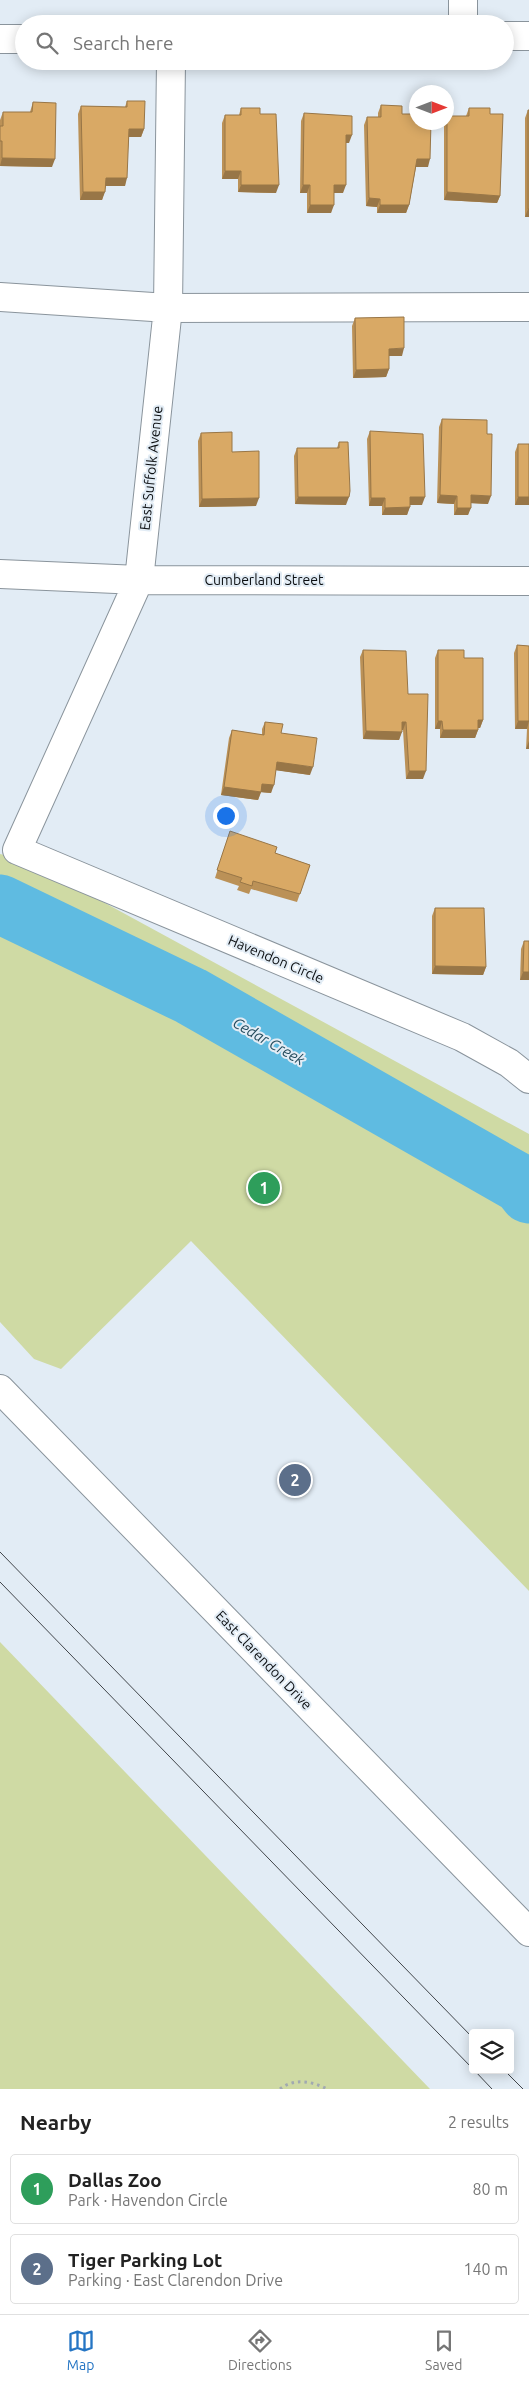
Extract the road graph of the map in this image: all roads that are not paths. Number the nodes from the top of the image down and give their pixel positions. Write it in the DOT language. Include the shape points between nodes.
graph roads {
  1 [pos="462,0"];
  2 [pos="463,15"];
  3 [pos="514,36"];
  4 [pos="529,36"];
  5 [pos="15,39"];
  6 [pos="0,40"];
  7 [pos="171,70"];
  8 [pos="0,296"];
  9 [pos="168,308"];
  10 [pos="529,308"];
  11 [pos="0,574"];
  12 [pos="139,580"];
  13 [pos="529,580"];
  14 [pos="17,850"];
  15 [pos="529,1078"];
  16 [pos="0,1389"];
  17 [pos="529,1932"];
  1 -- 2 [label="street"];
  3 -- 4 [label="street"];
  5 -- 6 [label="street"];
  7 -- 9 [label="street, East Suffolk Avenue"];
  8 -- 9 [label="street"];
  9 -- 10 [label="street"];
  9 -- 12 [label="street, East Suffolk Avenue"];
  11 -- 12 [label="street, Cumberland Street"];
  12 -- 13 [label="street, Cumberland Street"];
  12 -- 14 [label="street, East Suffolk Avenue"];
  14 -- 15 [label="street, Havendon Circle" via="462,1037 509,1062"];
  16 -- 17 [label="street, East Clarendon Drive"];
}
